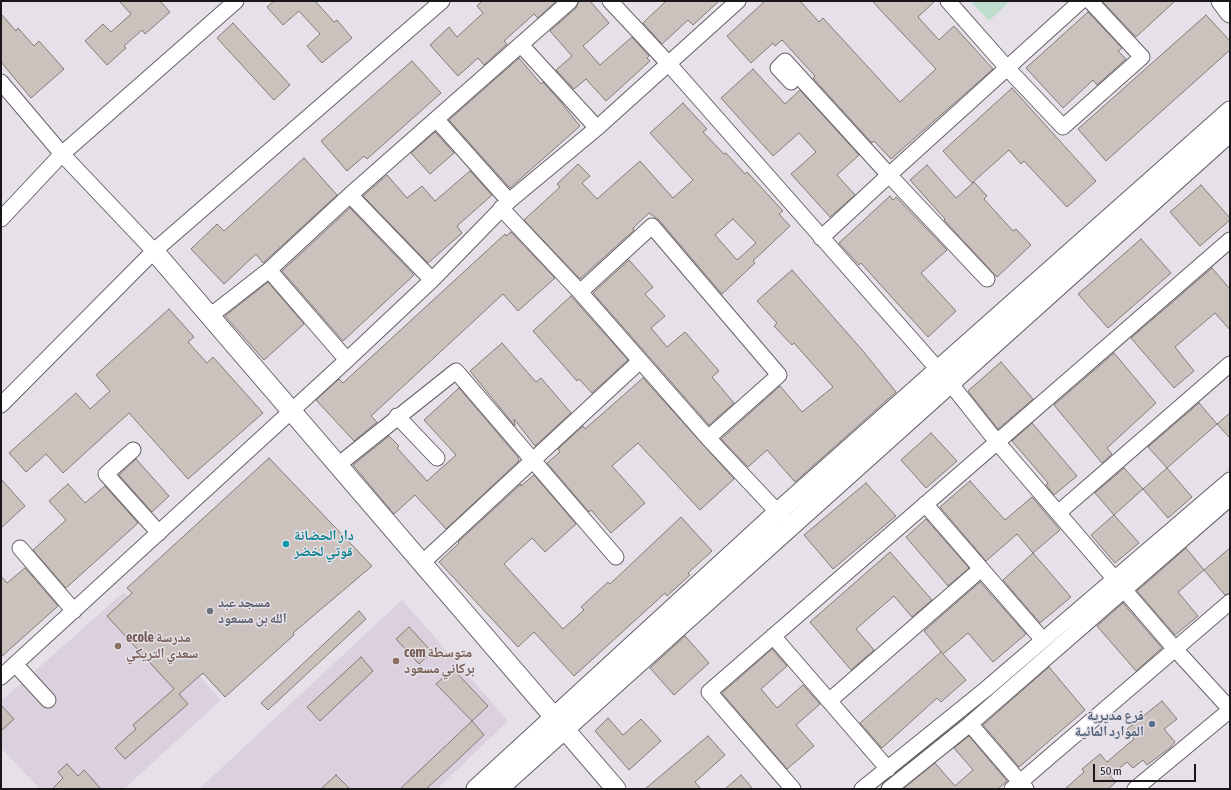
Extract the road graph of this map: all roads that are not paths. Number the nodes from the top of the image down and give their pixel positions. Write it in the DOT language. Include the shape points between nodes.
graph roads {
  1 [pos="236,1"];
  2 [pos="442,1"];
  3 [pos="570,1"];
  4 [pos="610,1"];
  5 [pos="738,1"];
  6 [pos="948,1"];
  7 [pos="1081,1"];
  8 [pos="1090,1"];
  9 [pos="1221,1"];
  10 [pos="1230,13"];
  11 [pos="521,45"];
  12 [pos="668,63"];
  13 [pos="1008,69"];
  14 [pos="1,82"];
  15 [pos="792,82"];
  16 [pos="1230,111"];
  17 [pos="436,119"];
  18 [pos="597,128"];
  19 [pos="1230,132"];
  20 [pos="62,154"];
  21 [pos="889,175"];
  22 [pos="350,195"];
  23 [pos="505,205"];
  24 [pos="1,219"];
  25 [pos="821,238"];
  26 [pos="1230,240"];
  27 [pos="154,251"];
  28 [pos="269,270"];
  29 [pos="987,279"];
  30 [pos="432,280"];
  31 [pos="580,292"];
  32 [pos="210,316"];
  33 [pos="347,360"];
  34 [pos="640,361"];
  35 [pos="1230,364"];
  36 [pos="944,376"];
  37 [pos="1,405"];
  38 [pos="292,410"];
  39 [pos="397,416"];
  40 [pos="708,438"];
  41 [pos="997,442"];
  42 [pos="133,450"];
  43 [pos="437,458"];
  44 [pos="533,459"];
  45 [pos="338,465"];
  46 [pos="1230,480"];
  47 [pos="1230,498"];
  48 [pos="925,504"];
  49 [pos="778,512"];
  50 [pos="1058,513"];
  51 [pos="790,526"];
  52 [pos="159,533"];
  53 [pos="20,548"];
  54 [pos="616,557"];
  55 [pos="422,563"];
  56 [pos="981,569"];
  57 [pos="1114,578"];
  58 [pos="1124,589"];
  59 [pos="1230,602"];
  60 [pos="74,611"];
  61 [pos="773,636"];
  62 [pos="1042,640"];
  63 [pos="1175,649"];
  64 [pos="15,664"];
  65 [pos="1,677"];
  66 [pos="48,700"];
  67 [pos="829,701"];
  68 [pos="1230,710"];
  69 [pos="560,722"];
  70 [pos="970,724"];
  71 [pos="888,769"];
  72 [pos="1019,787"];
  73 [pos="476,789"];
  74 [pos="498,789"];
  75 [pos="616,789"];
  76 [pos="793,789"];
  77 [pos="862,789"];
  78 [pos="889,789"];
  79 [pos="1135,789"];
  1 -- 20 [label="street"];
  2 -- 27 [label="street"];
  3 -- 11 [label="street"];
  4 -- 12 [label="street"];
  5 -- 12 [label="street"];
  6 -- 13 [label="street"];
  7 -- 13 [label="street"];
  8 -- 13 [label="street" via="1142,57 1063,127"];
  9 -- 10 [label="main road"];
  11 -- 17 [label="street"];
  11 -- 18 [label="street"];
  12 -- 18 [label="street"];
  12 -- 25 [label="street"];
  13 -- 21 [label="street"];
  14 -- 20 [label="street"];
  15 -- 21 [label="street" via="778,68 785,61"];
  16 -- 36 [label="main road"];
  17 -- 22 [label="street"];
  17 -- 23 [label="street"];
  18 -- 23 [label="street"];
  19 -- 36 [label="main road"];
  20 -- 24 [label="street"];
  20 -- 27 [label="street"];
  21 -- 25 [label="street"];
  21 -- 29 [label="street"];
  22 -- 28 [label="street"];
  22 -- 30 [label="street"];
  23 -- 30 [label="street"];
  23 -- 31 [label="street"];
  25 -- 36 [label="street"];
  26 -- 41 [label="street"];
  27 -- 32 [label="main road"];
  27 -- 37 [label="street"];
  28 -- 32 [label="street"];
  28 -- 33 [label="street"];
  30 -- 33 [label="street"];
  31 -- 34 [label="street"];
  31 -- 40 [label="street" via="652,226 779,375"];
  32 -- 38 [label="main road"];
  33 -- 38 [label="street"];
  34 -- 40 [label="street"];
  34 -- 44 [label="street"];
  35 -- 50 [label="street"];
  36 -- 41 [label="street"];
  36 -- 49 [label="main road"];
  36 -- 51 [label="main road"];
  38 -- 45 [label="main road"];
  38 -- 52 [label="street"];
  39 -- 43 [label="street"];
  39 -- 44 [label="street" via="456,371"];
  39 -- 45 [label="street"];
  40 -- 49 [label="street"];
  41 -- 48 [label="street"];
  41 -- 50 [label="street"];
  42 -- 52 [label="street" via="106,474"];
  44 -- 54 [label="street"];
  44 -- 55 [label="street"];
  45 -- 55 [label="main road"];
  46 -- 57 [label="street"];
  47 -- 58 [label="street"];
  48 -- 56 [label="street"];
  48 -- 61 [label="street"];
  49 -- 51 [label="street"];
  49 -- 69 [label="main road"];
  50 -- 57 [label="street"];
  51 -- 69 [label="main road"];
  52 -- 60 [label="street"];
  53 -- 60 [label="street"];
  55 -- 69 [label="main road"];
  56 -- 62 [label="street"];
  56 -- 67 [label="street"];
  57 -- 58 [label="street"];
  57 -- 62 [label="street"];
  58 -- 63 [label="street"];
  58 -- 70 [label="street"];
  59 -- 63 [label="street"];
  60 -- 64 [label="street"];
  61 -- 67 [label="street"];
  61 -- 76 [label="street" via="709,692"];
  62 -- 71 [label="street"];
  63 -- 68 [label="street"];
  63 -- 72 [label="street"];
  64 -- 65 [label="street"];
  64 -- 66 [label="street"];
  67 -- 71 [label="street"];
  68 -- 79 [label="street"];
  69 -- 73 [label="main road"];
  69 -- 74 [label="main road"];
  69 -- 75 [label="main road"];
  70 -- 72 [label="street"];
  70 -- 78 [label="street"];
  71 -- 77 [label="street"];
}
